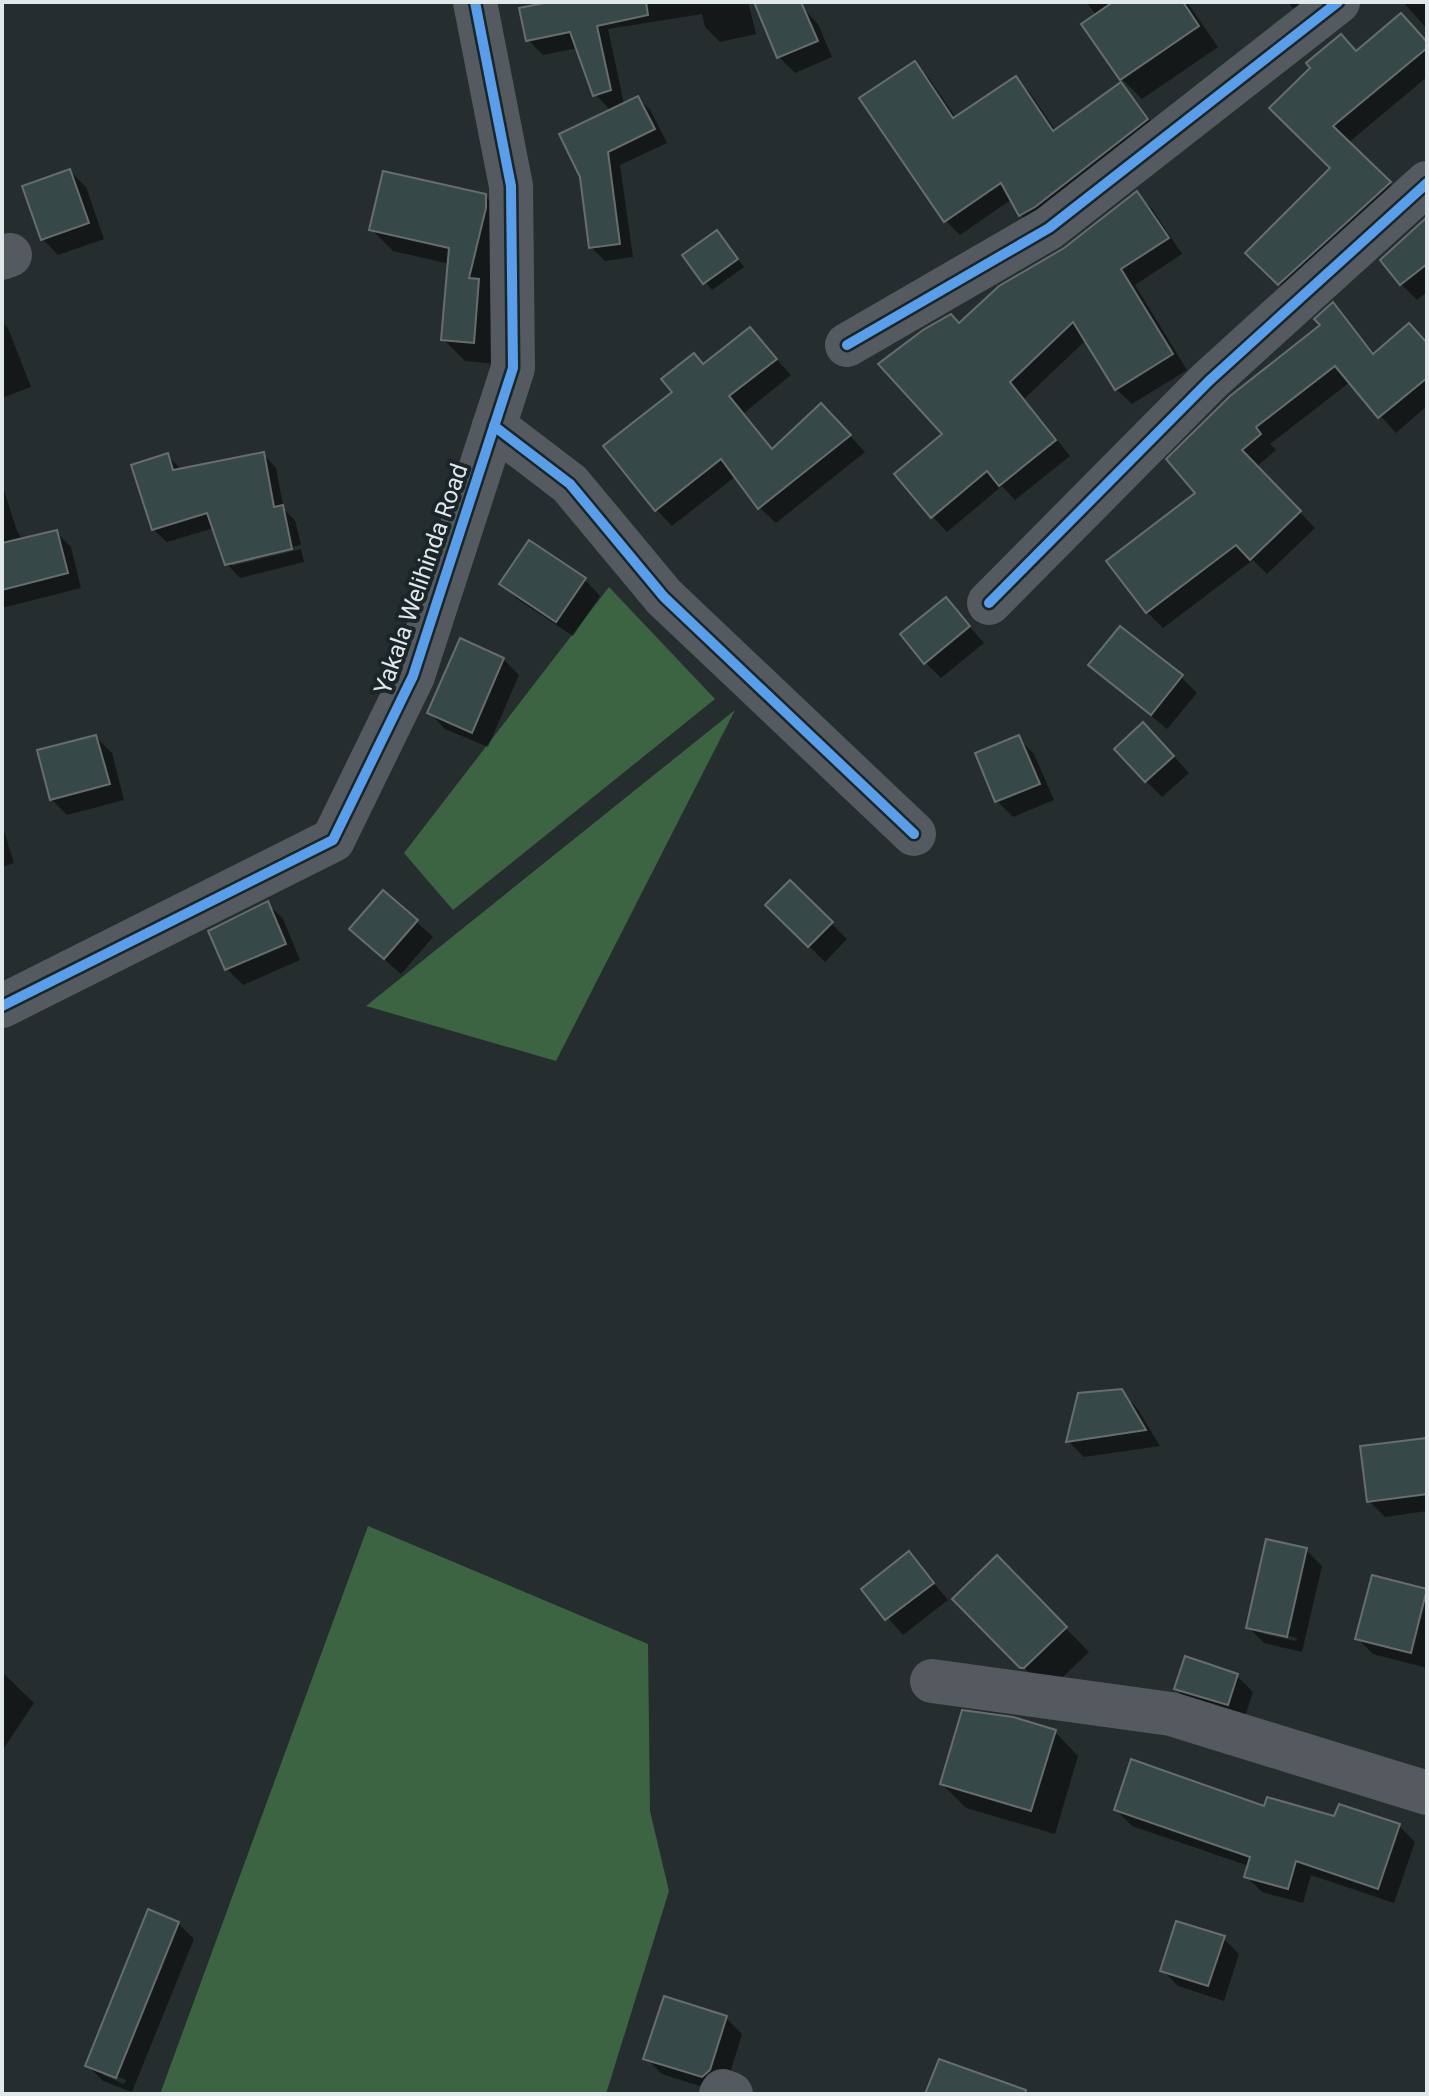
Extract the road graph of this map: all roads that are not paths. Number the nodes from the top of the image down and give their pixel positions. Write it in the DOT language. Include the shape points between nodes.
graph roads {
  1 [pos="475,2"];
  2 [pos="1338,2"];
  3 [pos="1427,183"];
  4 [pos="847,345"];
  5 [pos="494,426"];
  6 [pos="989,603"];
  7 [pos="914,834"];
  8 [pos="2,1006"];
  9 [pos="932,1681"];
  10 [pos="1427,1793"];
  11 [pos="721,2094"];
  12 [pos="731,2094"];
  1 -- 5 [label="street, Yakala Welihinda Road" via="511,186 513,368"];
  2 -- 4 [label="street" via="1049,228"];
  3 -- 6 [label="street" via="1209,381"];
  5 -- 7 [label="street" via="570,484 664,597"];
  5 -- 8 [label="street, Yakala Welihinda Road" via="413,676 333,840"];
  9 -- 10 [label="street" via="1171,1714"];
  11 -- 12 [label="street"];
}
